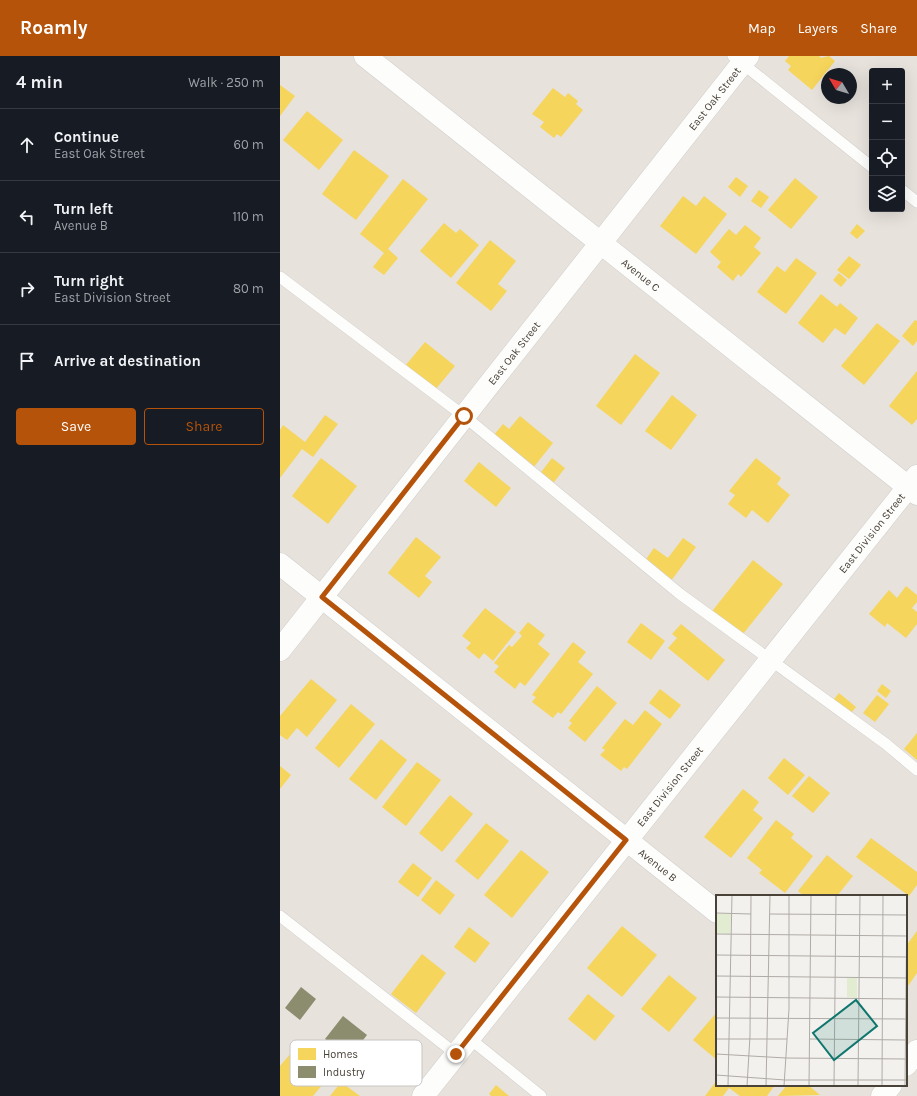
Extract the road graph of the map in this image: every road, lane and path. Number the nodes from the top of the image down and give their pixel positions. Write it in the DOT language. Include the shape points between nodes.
graph roads {
  1 [pos="365,56"];
  2 [pos="741,58"];
  3 [pos="869,165"];
  4 [pos="905,192"];
  5 [pos="917,202"];
  6 [pos="601,243"];
  7 [pos="280,277"];
  8 [pos="464,416"];
  9 [pos="914,486"];
  10 [pos="280,564"];
  11 [pos="322,597"];
  12 [pos="280,650"];
  13 [pos="770,660"];
  14 [pos="917,770"];
  15 [pos="626,840"];
  16 [pos="716,911"];
  17 [pos="280,916"];
  18 [pos="462,1046"];
  19 [pos="889,1086"];
  20 [pos="423,1096"];
  21 [pos="541,1096"];
  22 [pos="882,1096"];
  1 -- 6 [label="street, Avenue C"];
  2 -- 3 [label="lane"];
  2 -- 6 [label="street, East Oak Street"];
  4 -- 5 [label="lane"];
  6 -- 8 [label="street, East Oak Street"];
  6 -- 9 [label="street, Avenue C"];
  7 -- 8 [label="lane"];
  8 -- 11 [label="street, East Oak Street"];
  8 -- 13 [label="lane" via="680,594"];
  9 -- 13 [label="street, East Division Street"];
  10 -- 11 [label="street, Avenue B"];
  11 -- 12 [label="street, East Oak Street"];
  11 -- 15 [label="street, Avenue B"];
  13 -- 14 [label="lane" via="886,744"];
  13 -- 15 [label="street, East Division Street"];
  15 -- 16 [label="street, Avenue B"];
  15 -- 18 [label="street, East Division Street"];
  17 -- 18 [label="lane"];
  18 -- 20 [label="street, East Division Street"];
  18 -- 21 [label="lane"];
  19 -- 22 [label="street"];
}
